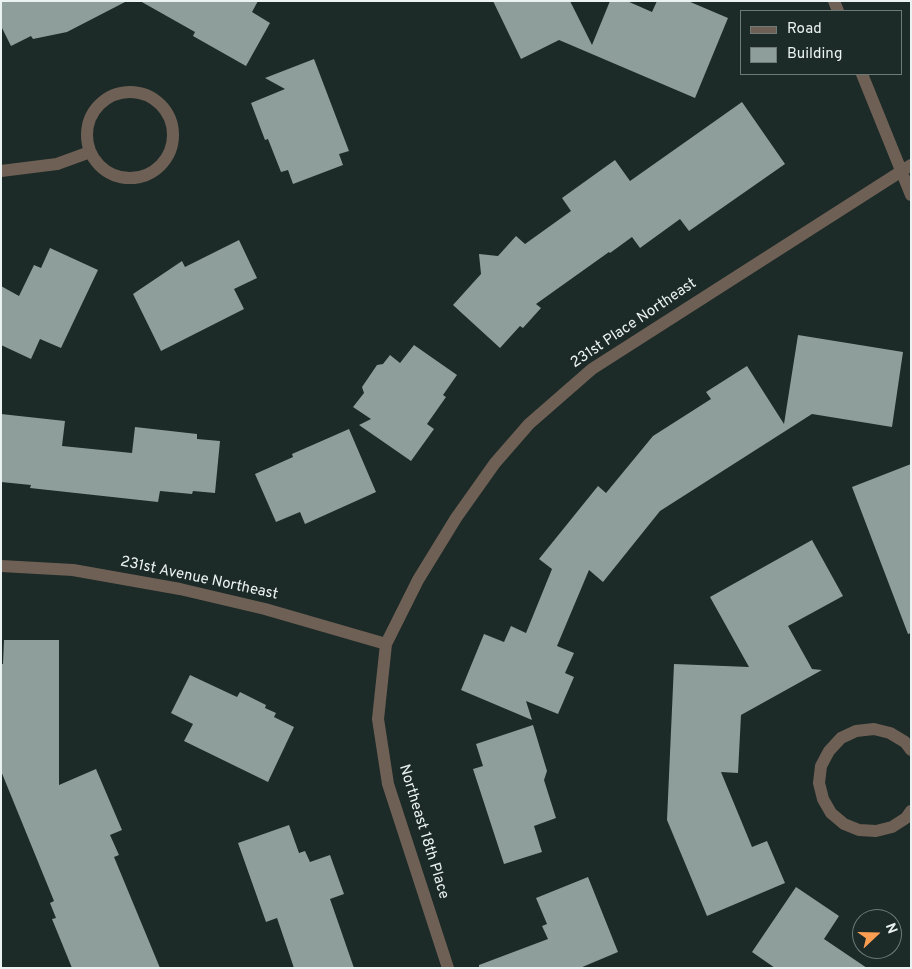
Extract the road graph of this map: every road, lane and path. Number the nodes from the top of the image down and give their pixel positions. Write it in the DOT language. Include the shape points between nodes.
graph roads {
  1 [pos="862,75"];
  2 [pos="90,152"];
  3 [pos="906,168"];
  4 [pos="1,170"];
  5 [pos="911,195"];
  6 [pos="1,566"];
  7 [pos="386,644"];
  8 [pos="911,750"];
  9 [pos="911,811"];
  10 [pos="448,968"];
  1 -- 3 [label="street"];
  2 -- 2 [label="street" via="110,174 125,178 154,172 172,148 174,132 170,118 162,105 150,96 136,91 121,92 96,108 89,122"];
  2 -- 4 [label="street" via="57,164"];
  3 -- 5 [label="street"];
  3 -- 7 [label="street, 231st Place Northeast" via="592,369 528,424 456,518 418,580"];
  6 -- 7 [label="street, 231st Avenue Northeast" via="73,570 180,590 265,609"];
  7 -- 10 [label="street, Northeast 18th Place" via="378,719 388,784"];
  8 -- 9 [label="street" via="890,733 874,729 856,731 841,738 829,751 821,766 820,783 823,799 831,813 844,824 859,830 876,831 892,827"];
}
